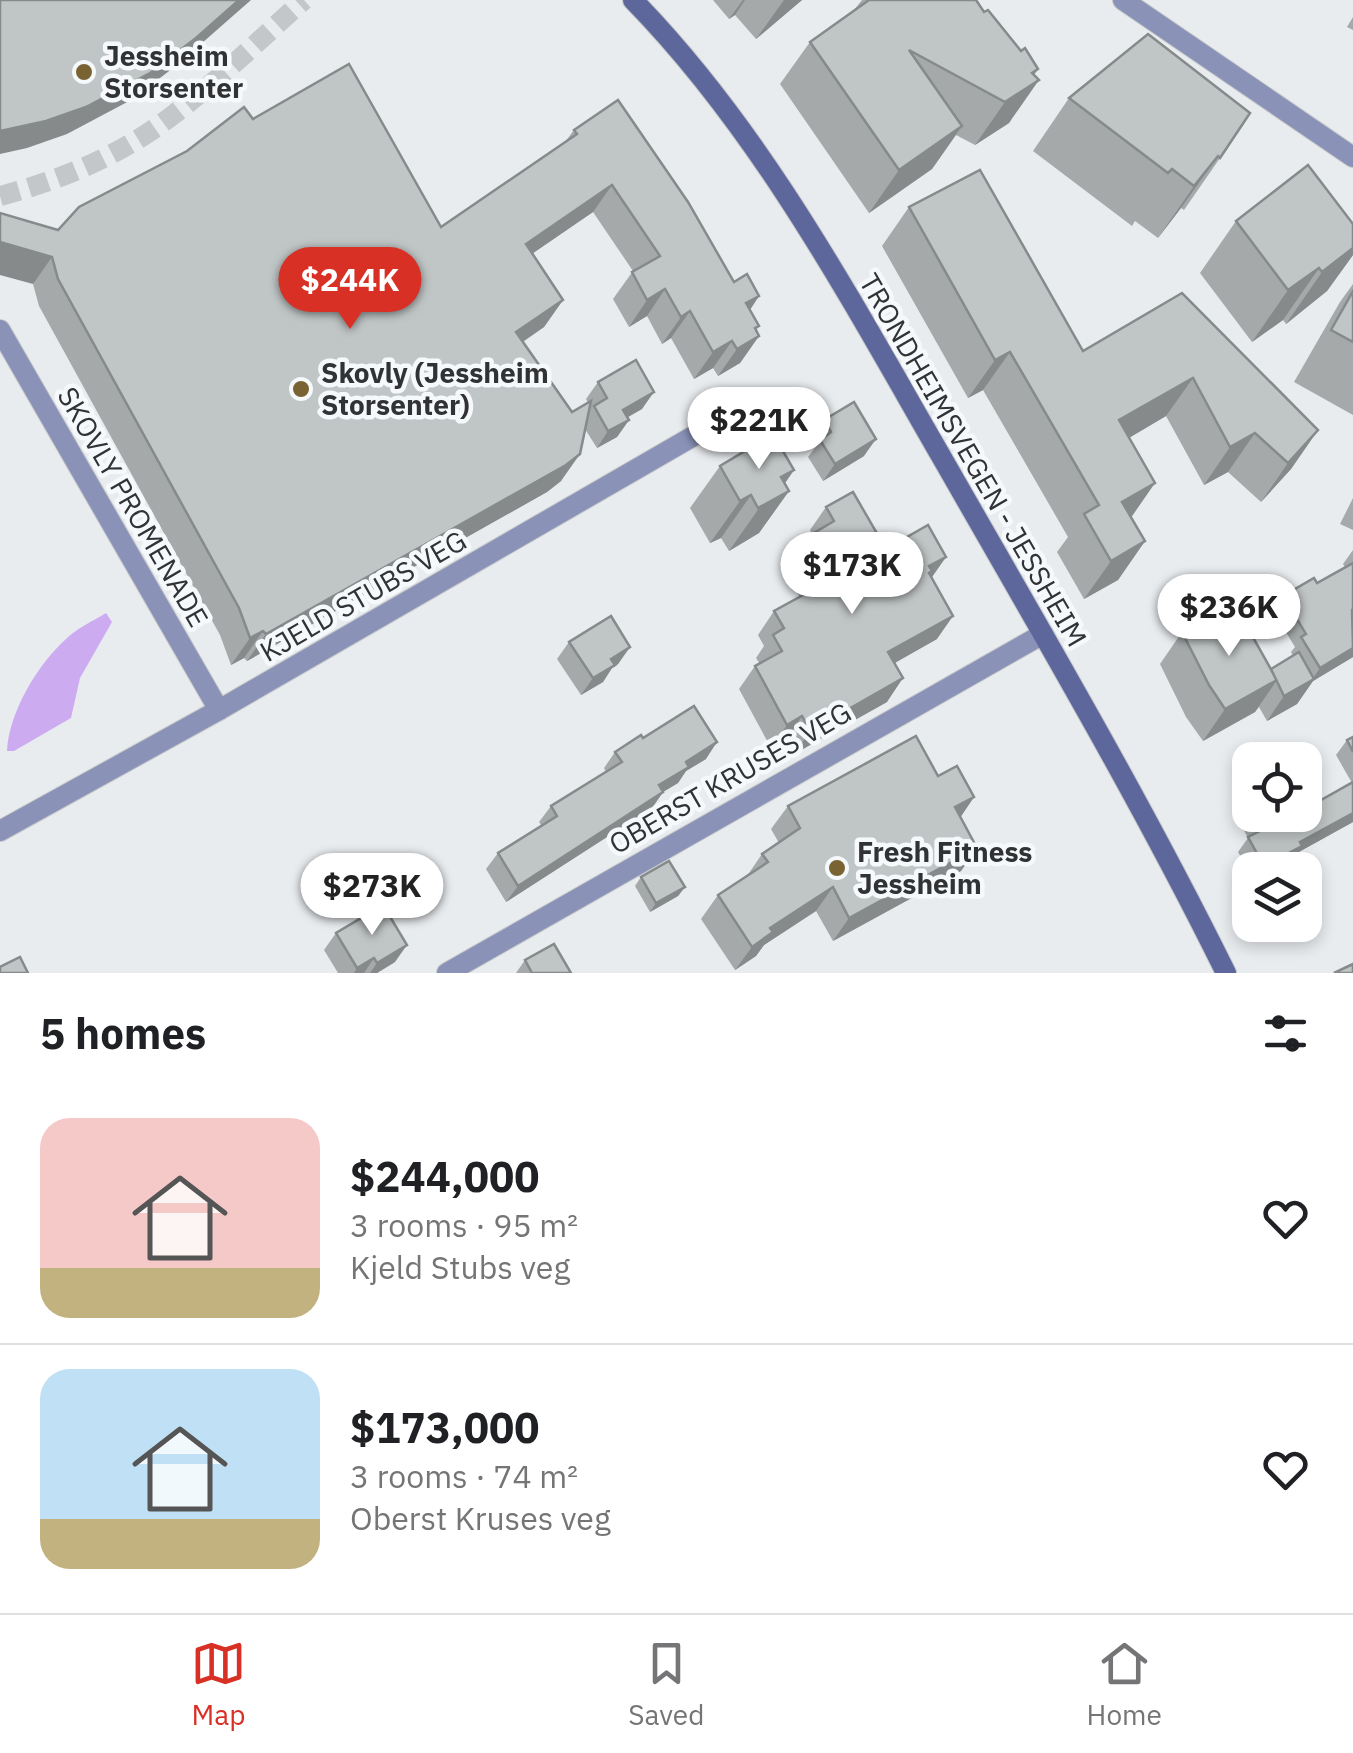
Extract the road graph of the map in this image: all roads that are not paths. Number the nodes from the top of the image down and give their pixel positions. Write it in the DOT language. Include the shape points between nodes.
graph roads {
  1 [pos="633,0"];
  2 [pos="1122,0"];
  3 [pos="1353,157"];
  4 [pos="0,330"];
  5 [pos="749,404"];
  6 [pos="1042,634"];
  7 [pos="220,710"];
  8 [pos="0,831"];
  9 [pos="447,973"];
  10 [pos="1226,973"];
  1 -- 6 [label="main road, TRONDHEIMSVEGEN - JESSHEIM" via="731,112 850,299"];
  2 -- 3 [label="street"];
  4 -- 7 [label="street, SKOVLY PROMENADE"];
  5 -- 7 [label="street, KJELD STUBS VEG"];
  6 -- 9 [label="street, OBERST KRUSES VEG"];
  6 -- 10 [label="main road, TRONDHEIMSVEGEN - JESSHEIM"];
  7 -- 8 [label="street, KJELD STUBS VEG"];
}
